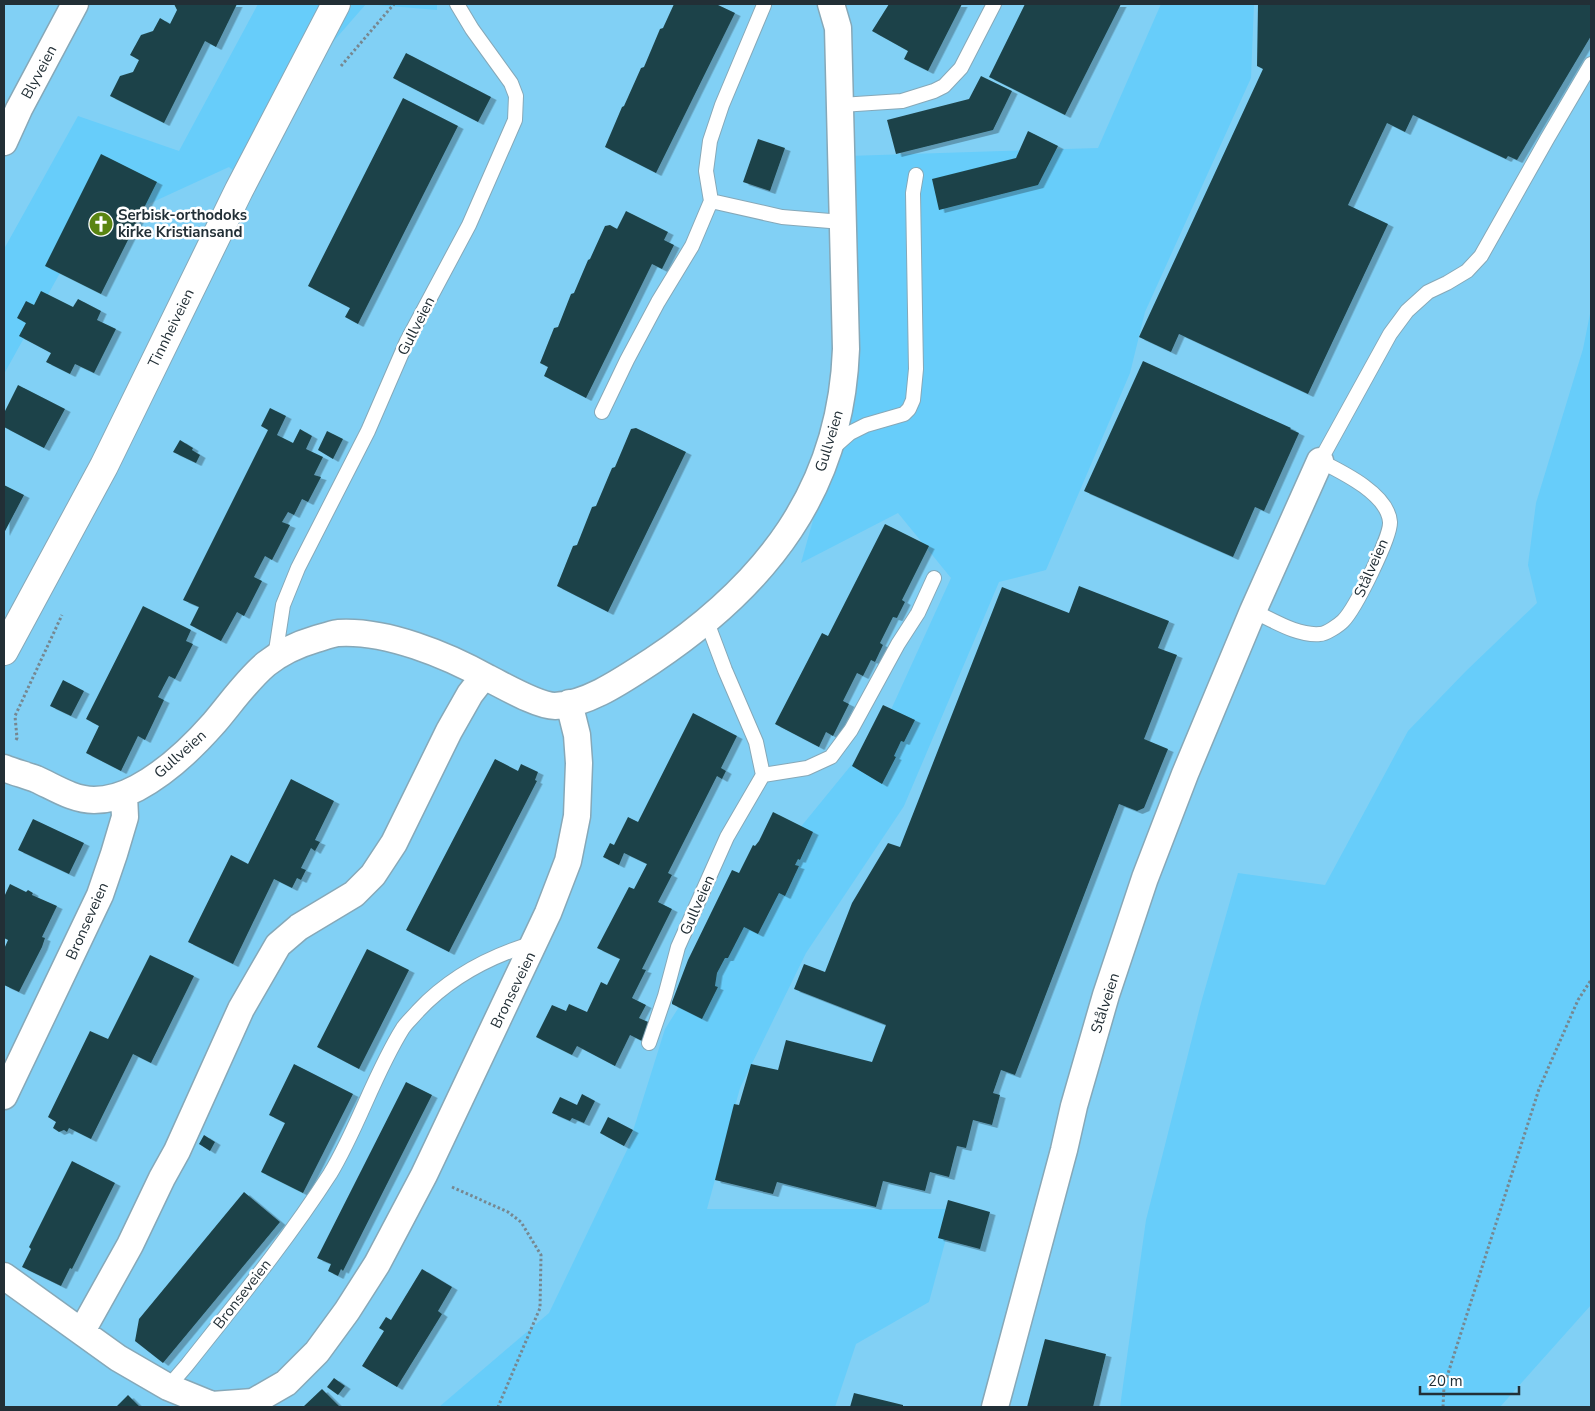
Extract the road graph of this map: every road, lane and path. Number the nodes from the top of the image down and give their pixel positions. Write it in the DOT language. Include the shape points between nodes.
graph roads {
  1 [pos="75,4"];
  2 [pos="336,4"];
  3 [pos="457,4"];
  4 [pos="831,4"];
  5 [pos="994,4"];
  6 [pos="764,5"];
  7 [pos="1591,64"];
  8 [pos="841,105"];
  9 [pos="4,142"];
  10 [pos="916,175"];
  11 [pos="711,201"];
  12 [pos="842,222"];
  13 [pos="602,412"];
  14 [pos="828,452"];
  15 [pos="1320,462"];
  16 [pos="934,578"];
  17 [pos="1253,611"];
  18 [pos="707,622"];
  19 [pos="4,651"];
  20 [pos="275,658"];
  21 [pos="484,676"];
  22 [pos="569,703"];
  23 [pos="4,768"];
  24 [pos="763,775"];
  25 [pos="124,795"];
  26 [pos="535,942"];
  27 [pos="1591,980"];
  28 [pos="650,1043"];
  29 [pos="4,1096"];
  30 [pos="424,1175"];
  31 [pos="4,1276"];
  32 [pos="82,1331"];
  33 [pos="181,1396"];
  34 [pos="498,1407"];
  35 [pos="995,1407"];
  36 [pos="1442,1407"];
  1 -- 9 [label="street, Blyveien"];
  2 -- 19 [label="street, Tinnheiveien" via="239,190 104,466"];
  3 -- 20 [label="lane, Gullveien" via="511,83 516,96 515,120 469,225 407,341 368,431 298,568 283,605"];
  4 -- 8 [label="street, Gullveien" via="838,28"];
  5 -- 8 [label="lane" via="962,68 944,86 902,101"];
  6 -- 11 [label="lane" via="722,104 710,142 706,171"];
  7 -- 15 [label="lane" via="1481,256 1466,271 1428,292 1407,310 1390,334"];
  8 -- 12 [label="street, Gullveien"];
  10 -- 14 [label="lane" via="913,193 916,368 913,400 904,414 850,433"];
  11 -- 12 [label="lane" via="782,217"];
  11 -- 13 [label="lane" via="692,246 627,360"];
  12 -- 14 [label="street, Gullveien" via="845,380"];
  14 -- 18 [label="street, Gullveien" via="811,493 778,547 754,576"];
  15 -- 17 [label="street, Stålveien"];
  15 -- 17 [label="lane, Stålveien" via="1350,476 1369,491 1384,506 1390,522 1364,589 1343,621 1322,634 1301,632"];
  16 -- 24 [label="lane" via="918,613 851,730 831,757 807,768"];
  17 -- 35 [label="street, Stålveien" via="1145,878 1106,995"];
  18 -- 22 [label="street, Gullveien" via="615,685 587,699"];
  18 -- 24 [label="lane" via="756,742"];
  20 -- 21 [label="street, Gullveien" via="298,644 337,633 381,636 450,658"];
  20 -- 25 [label="street, Gullveien" via="238,692 187,752 154,779"];
  21 -- 22 [label="street, Gullveien" via="521,696 554,706"];
  21 -- 32 [label="street" via="466,701 394,843 373,874 354,894 299,927 278,945 241,1009 177,1151"];
  22 -- 26 [label="street" via="577,735 577,816 568,861"];
  23 -- 25 [label="street, Gullveien" via="66,794 93,800"];
  24 -- 28 [label="lane, Gullveien" via="727,837 678,947"];
  25 -- 29 [label="street, Bronseveien" via="125,817 100,895"];
  26 -- 30 [label="street, Bronseveien"];
  26 -- 33 [label="lane, Bronseveien" via="510,950 453,980 404,1027 331,1172 187,1365"];
  27 -- 36 [label="path" via="1578,1000 1539,1089 1444,1386"];
  30 -- 33 [label="street, Bronseveien" via="348,1311 317,1352 286,1383 253,1402 212,1405"];
  30 -- 34 [label="path" via="508,1212 521,1222 541,1255 540,1308"];
  31 -- 32 [label="street, Bronseveien"];
  32 -- 33 [label="street, Bronseveien" via="118,1358"];
}
